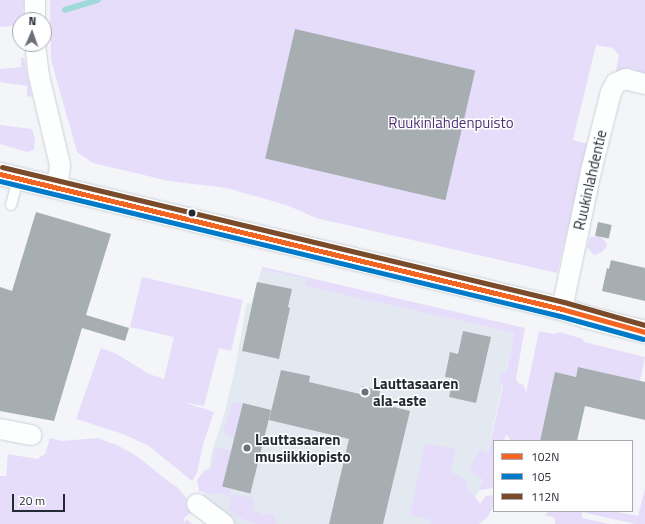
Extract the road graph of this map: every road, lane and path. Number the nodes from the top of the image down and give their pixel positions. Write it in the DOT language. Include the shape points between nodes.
graph roads {
  1 [pos="35,0"];
  2 [pos="35,12"];
  3 [pos="36,52"];
  4 [pos="645,84"];
  5 [pos="9,177"];
  6 [pos="57,188"];
  7 [pos="11,205"];
  8 [pos="562,309"];
  9 [pos="645,332"];
  10 [pos="0,429"];
  11 [pos="32,435"];
  12 [pos="197,504"];
  13 [pos="224,524"];
  1 -- 2 [label="street"];
  3 -- 6 [label="street" via="39,76 60,165"];
  4 -- 8 [label="street, Ruukinlahdentie" via="626,79 616,83 611,92"];
  5 -- 6 [label="main road"];
  5 -- 7 [label="lane"];
  6 -- 8 [label="main road"];
  8 -- 9 [label="main road"];
  10 -- 11 [label="street"];
  12 -- 13 [label="street"];
}
